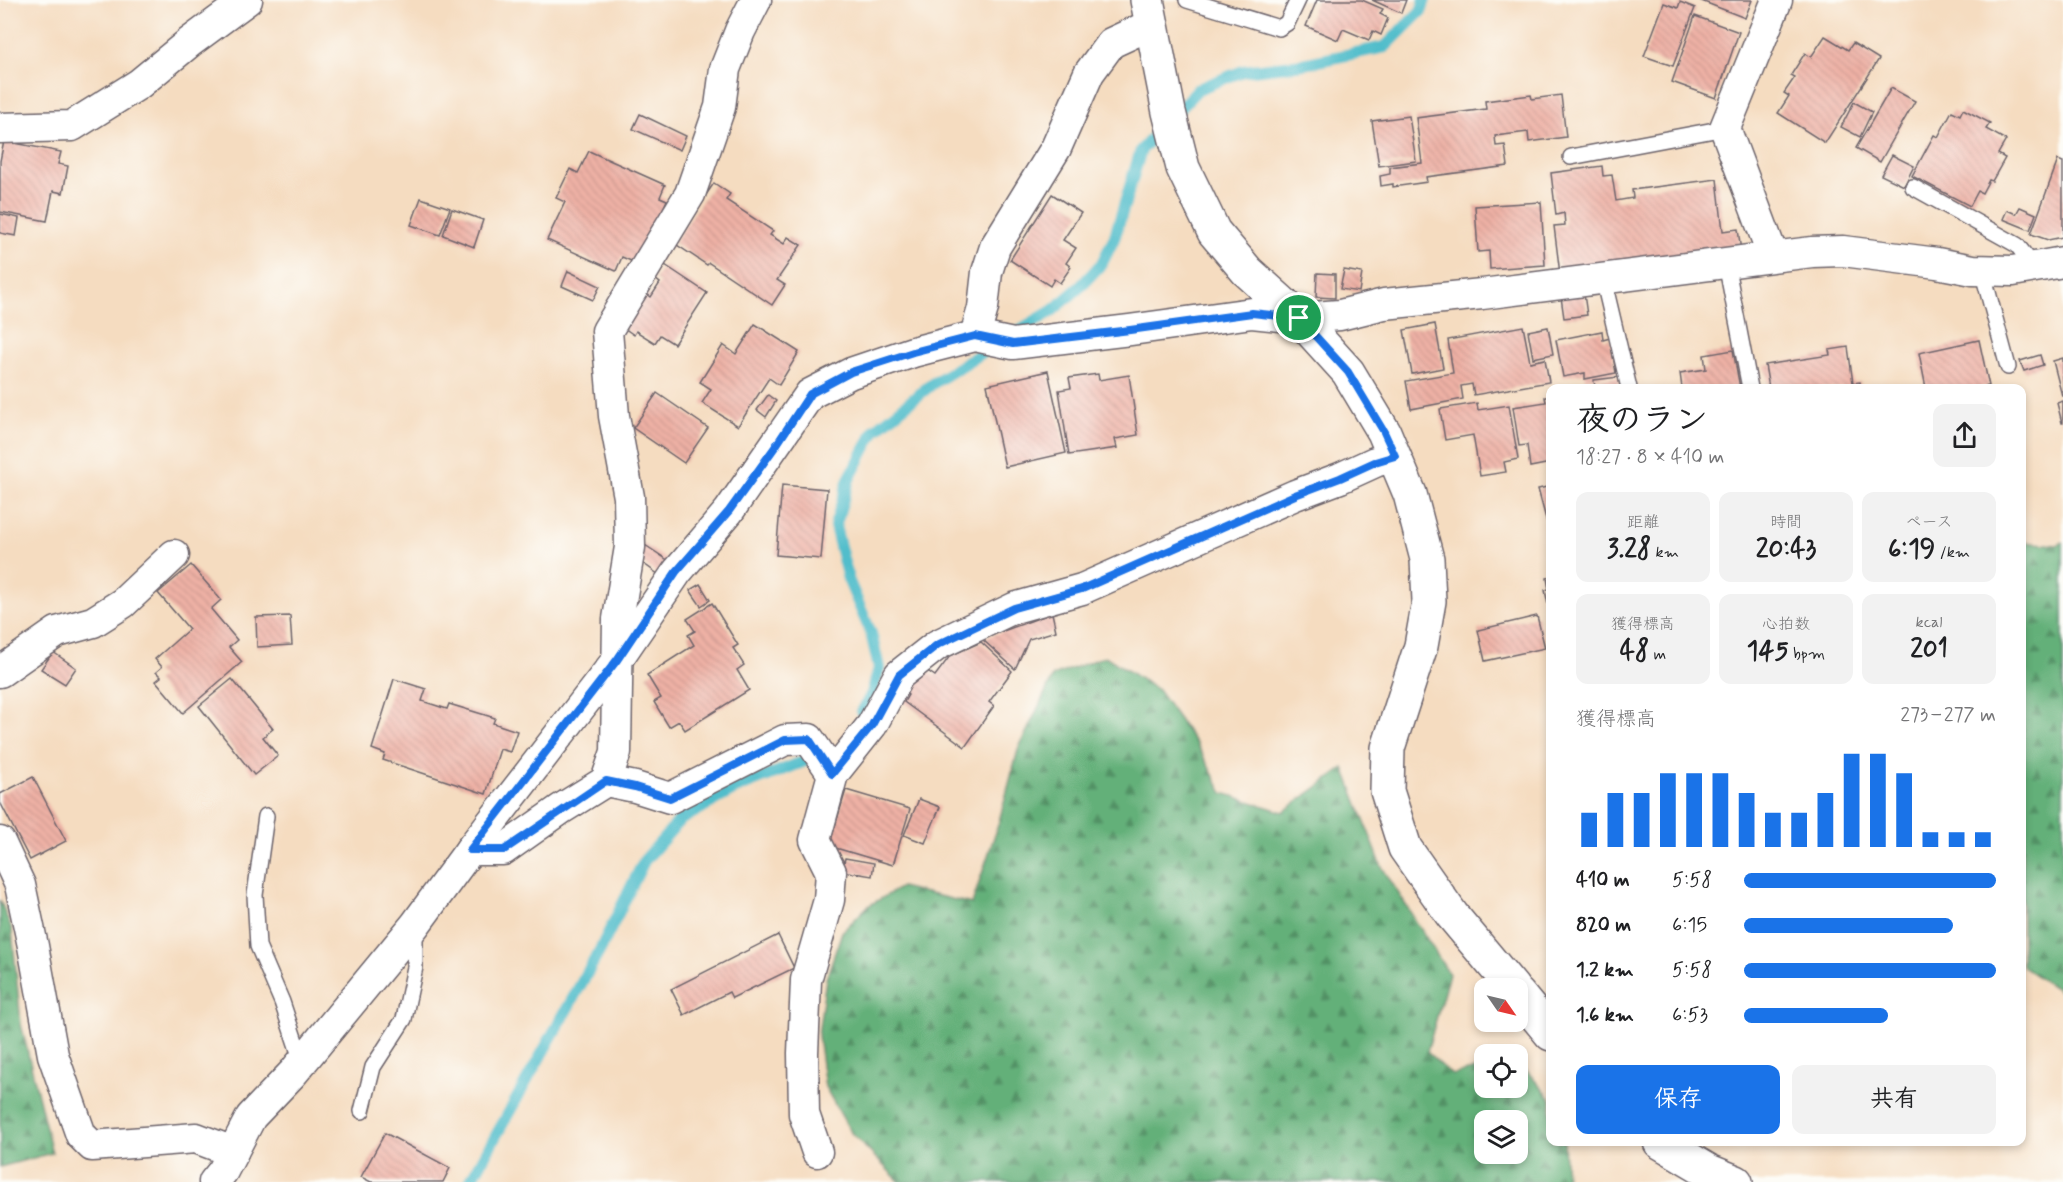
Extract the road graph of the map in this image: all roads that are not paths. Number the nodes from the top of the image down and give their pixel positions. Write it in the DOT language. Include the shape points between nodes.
graph roads {
  1 [pos="247,0"];
  2 [pos="756,0"];
  3 [pos="1187,0"];
  4 [pos="1299,0"];
  5 [pos="1777,0"];
  6 [pos="1149,12"];
  7 [pos="0,128"];
  8 [pos="1725,128"];
  9 [pos="1571,157"];
  10 [pos="1913,187"];
  11 [pos="1773,256"];
  12 [pos="1726,262"];
  13 [pos="2049,265"];
  14 [pos="1982,270"];
  15 [pos="1603,278"];
  16 [pos="1299,318"];
  17 [pos="975,336"];
  18 [pos="2008,368"];
  19 [pos="1628,384"];
  20 [pos="1749,384"];
  21 [pos="1395,456"];
  22 [pos="174,555"];
  23 [pos="617,660"];
  24 [pos="0,672"];
  25 [pos="832,774"];
  26 [pos="606,781"];
  27 [pos="266,816"];
  28 [pos="0,842"];
  29 [pos="470,850"];
  30 [pos="415,925"];
  31 [pos="1505,978"];
  32 [pos="1528,1006"];
  33 [pos="1546,1028"];
  34 [pos="302,1062"];
  35 [pos="362,1111"];
  36 [pos="1667,1146"];
  37 [pos="233,1152"];
  38 [pos="817,1152"];
  39 [pos="214,1182"];
  40 [pos="1736,1182"];
  1 -- 7 [label="street" via="139,84 72,126"];
  2 -- 23 [label="street" via="725,69 720,107 690,194 607,331 614,416 629,497 630,547 618,619"];
  3 -- 4 [label="lane" via="1279,28 1287,23"];
  5 -- 8 [label="street"];
  6 -- 16 [label="street" via="1183,168 1197,199 1214,232 1240,263"];
  6 -- 17 [label="street" via="1111,43 1089,73 1056,148 995,247"];
  8 -- 9 [label="lane"];
  8 -- 11 [label="street"];
  10 -- 13 [label="lane"];
  11 -- 12 [label="street"];
  11 -- 14 [label="street" via="1843,251"];
  12 -- 15 [label="street"];
  12 -- 20 [label="lane"];
  13 -- 14 [label="street" via="2013,271"];
  14 -- 18 [label="lane"];
  15 -- 16 [label="street"];
  15 -- 19 [label="lane"];
  16 -- 17 [label="street" via="1252,313 1013,344"];
  16 -- 21 [label="street" via="1348,372"];
  17 -- 23 [label="street" via="851,372 810,394 729,511 676,572"];
  21 -- 25 [label="street" via="1295,495 1082,589 1014,608 937,645 899,675 872,725"];
  21 -- 31 [label="street" via="1410,494 1427,559 1429,601 1421,645 1389,748 1387,791 1405,848 1452,915"];
  22 -- 24 [label="street" via="123,603 93,622 57,632"];
  23 -- 26 [label="street" via="616,752"];
  23 -- 29 [label="street"];
  25 -- 26 [label="street" via="809,739 785,740 670,798"];
  25 -- 38 [label="street" via="814,840 831,872 829,900 806,980 803,1053 804,1114"];
  26 -- 29 [label="street" via="504,850"];
  27 -- 34 [label="lane" via="255,894 258,946"];
  28 -- 37 [label="street" via="20,885 53,1055 81,1135 92,1146 196,1138"];
  29 -- 30 [label="street"];
  30 -- 34 [label="street"];
  30 -- 35 [label="lane" via="415,967 404,1019 373,1067"];
  32 -- 33 [label="street"];
  34 -- 37 [label="street" via="251,1117"];
  36 -- 40 [label="street"];
  37 -- 39 [label="street"];
}
